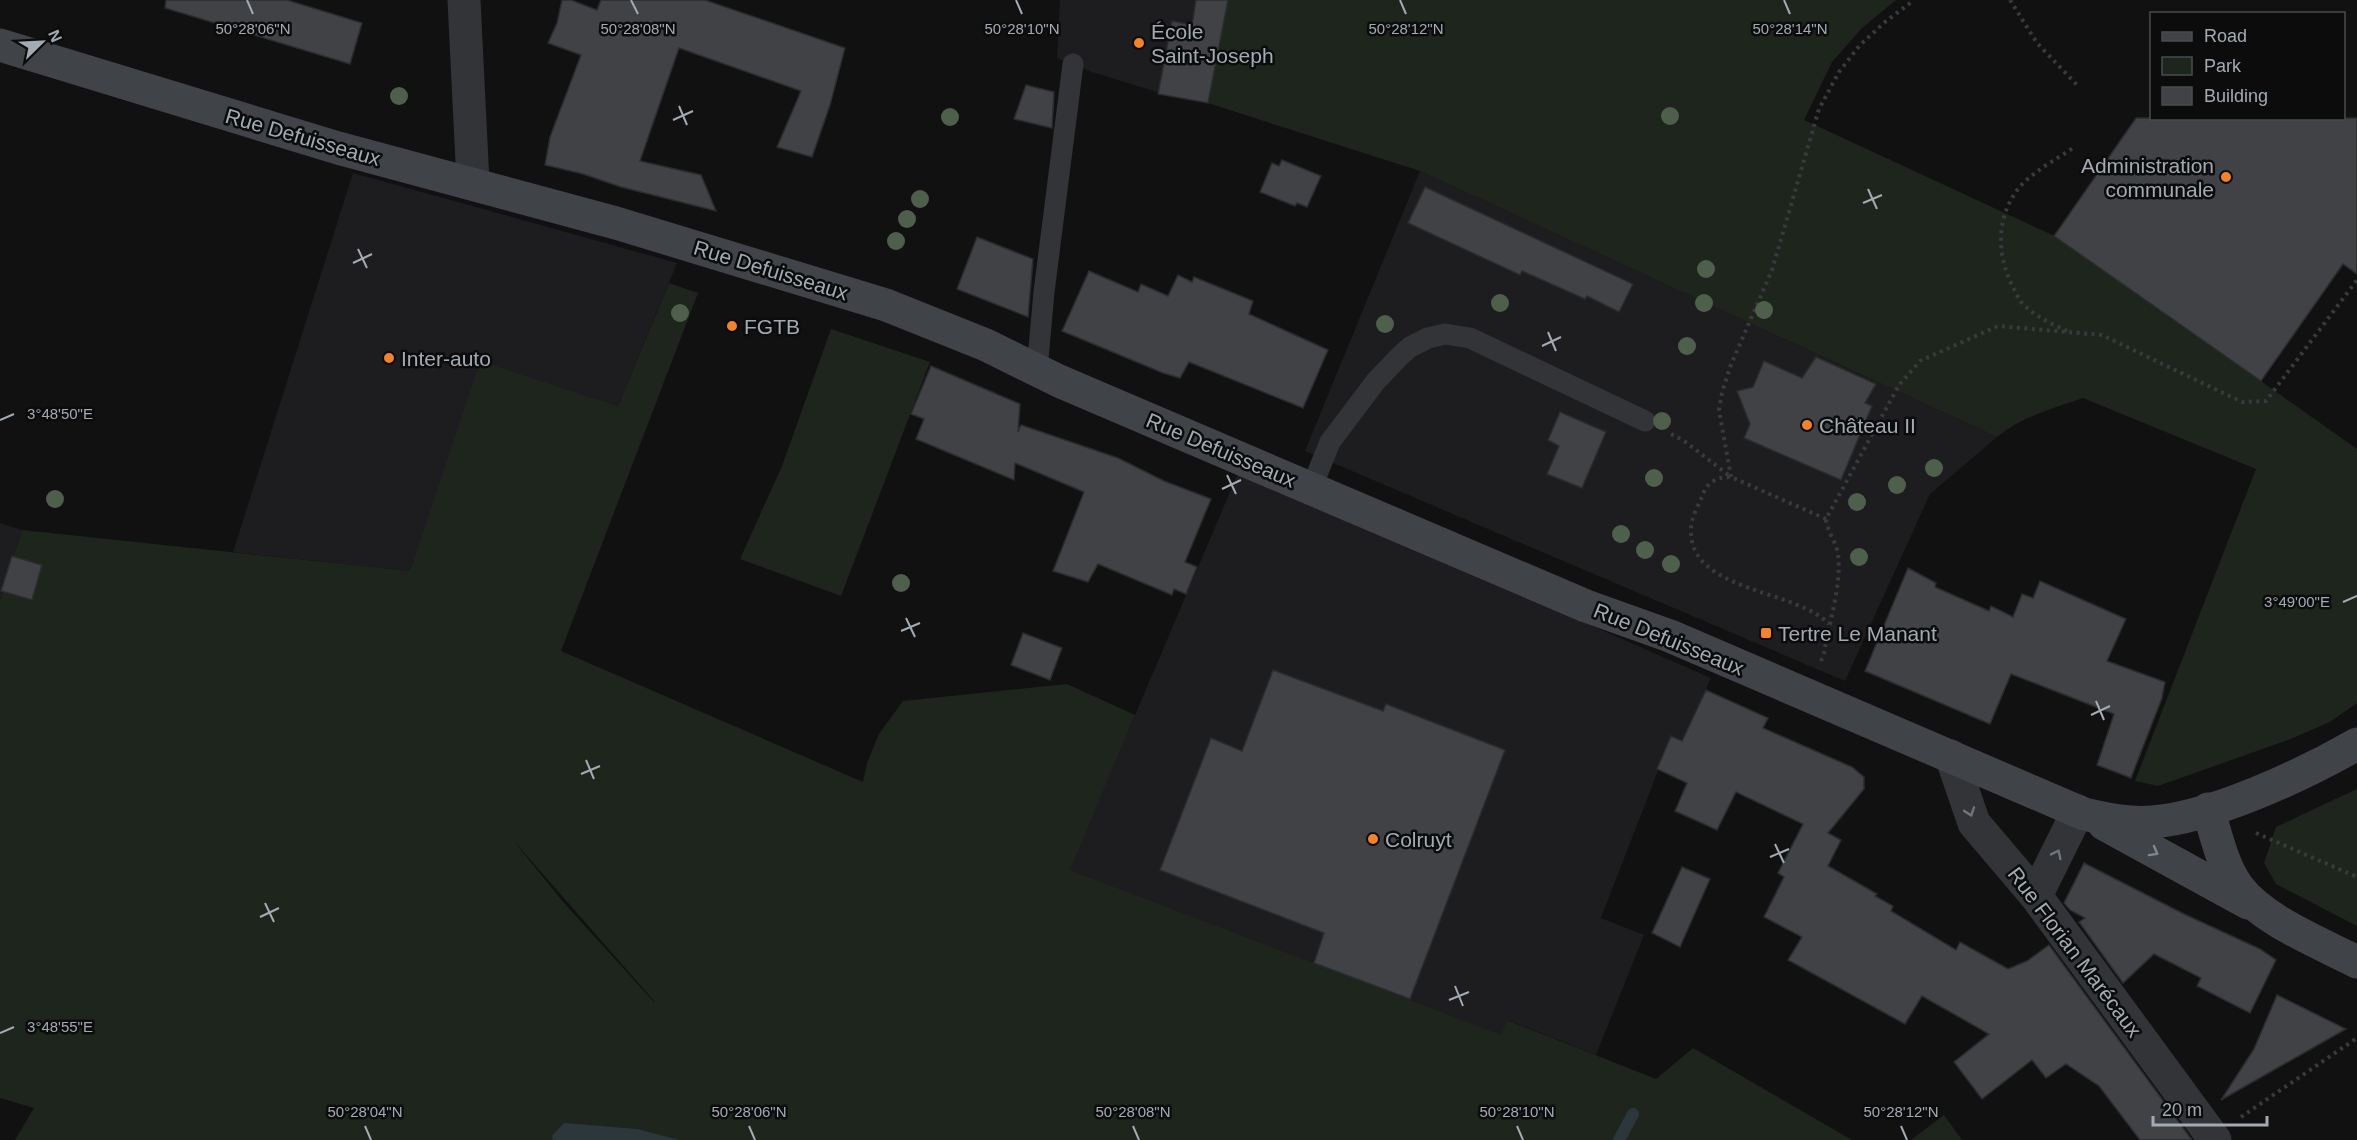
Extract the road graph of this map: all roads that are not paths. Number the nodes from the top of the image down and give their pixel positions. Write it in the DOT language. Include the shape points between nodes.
graph roads {
  1 [pos="464,0"];
  2 [pos="0,45"];
  3 [pos="1073,64"];
  4 [pos="472,183"];
  5 [pos="1037,370"];
  6 [pos="1645,421"];
  7 [pos="1311,489"];
  8 [pos="2357,744"];
  9 [pos="1951,756"];
  10 [pos="2208,810"];
  11 [pos="2081,812"];
  12 [pos="2036,896"];
  13 [pos="2257,909"];
  14 [pos="2357,962"];
  15 [pos="2214,1138"];
  1 -- 4 [label="street"];
  2 -- 4 [label="main road, Rue Defuisseaux" via="338,148"];
  3 -- 5 [label="lane"];
  4 -- 5 [label="main road, Rue Defuisseaux" via="885,305"];
  5 -- 7 [label="main road, Rue Defuisseaux"];
  6 -- 7 [label="lane" via="1470,338 1445,334 1410,347 1389,366 1330,442"];
  7 -- 9 [label="main road, Rue Defuisseaux"];
  8 -- 10 [label="main road, Rue Defuisseaux" via="2251,795"];
  9 -- 11 [label="main road, Rue Defuisseaux"];
  9 -- 12 [label="street, Rue Florian Marécaux, one-way" via="1974,823"];
  10 -- 11 [label="main road, Rue Defuisseaux" via="2152,822 2119,822"];
  10 -- 13 [label="main road" via="2236,886"];
  12 -- 11 [label="street, one-way"];
  11 -- 13 [label="main road, one-way"];
  12 -- 15 [label="street, Rue Florian Marécaux"];
  13 -- 14 [label="main road"];
}
